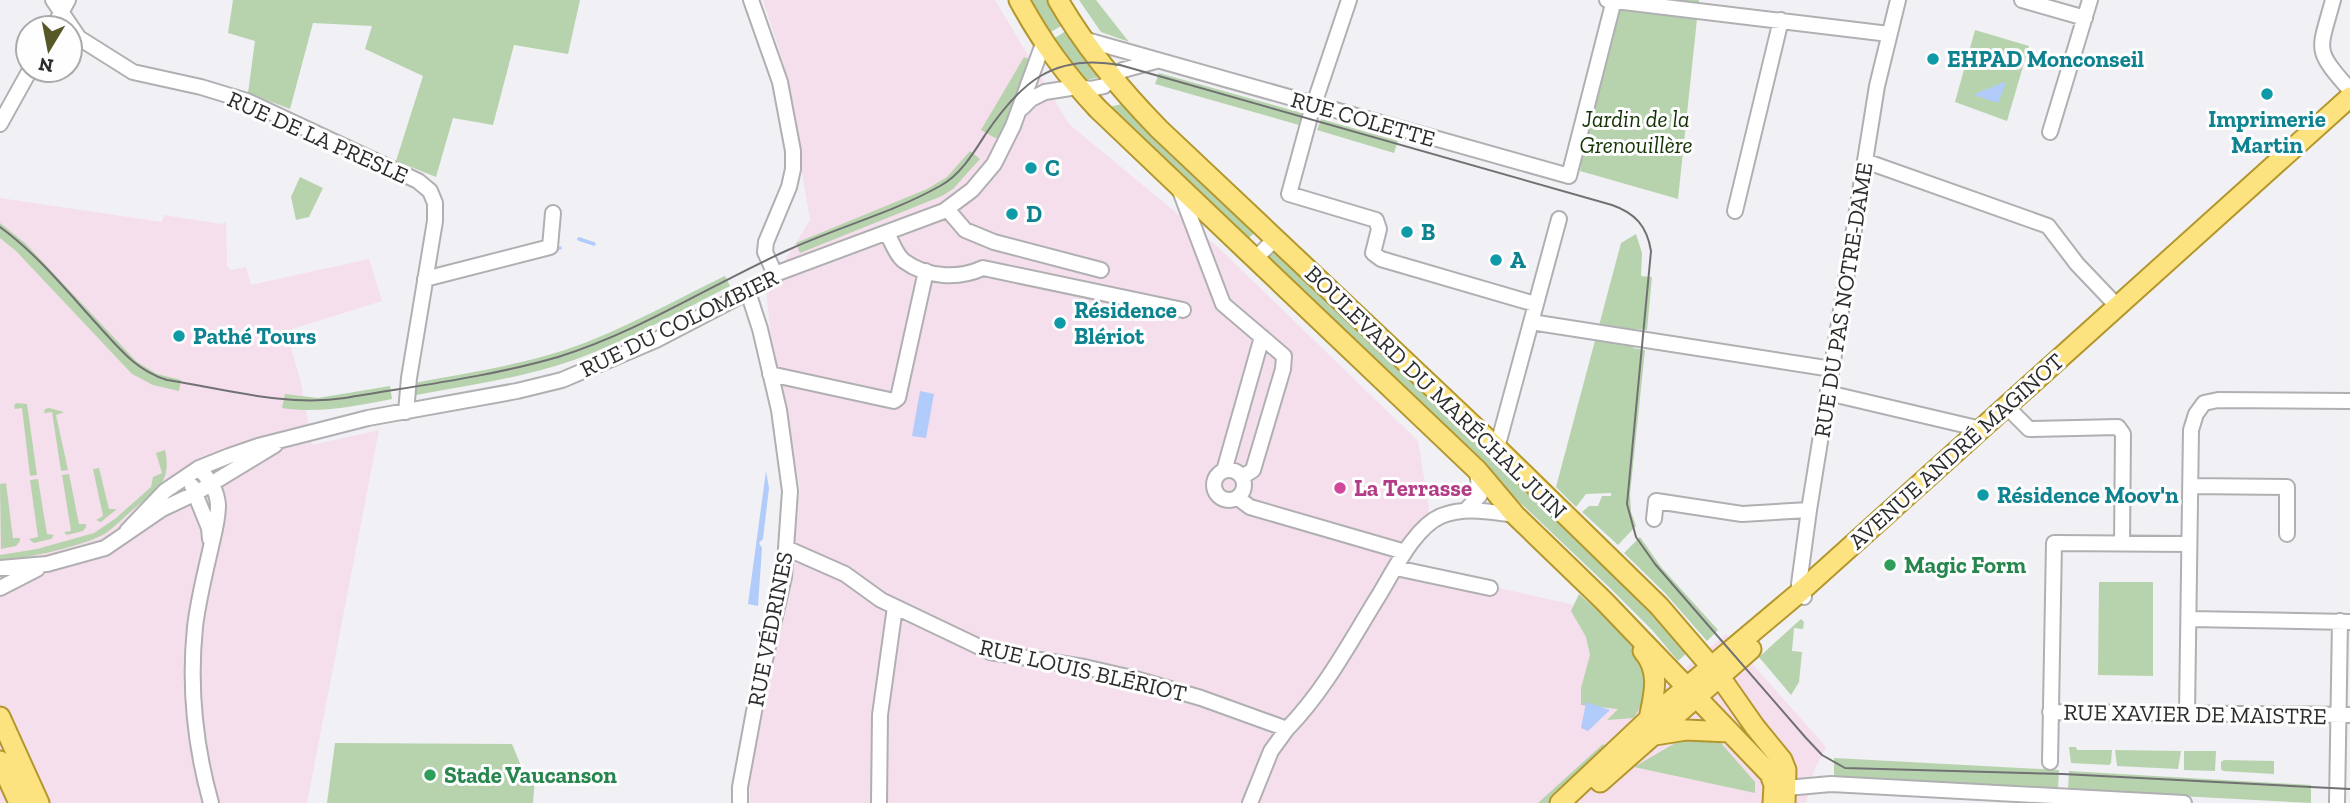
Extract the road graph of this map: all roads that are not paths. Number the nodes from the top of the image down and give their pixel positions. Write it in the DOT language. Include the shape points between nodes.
graph roads {
  1 [pos="751,0"];
  2 [pos="1019,0"];
  3 [pos="1058,0"];
  4 [pos="1349,0"];
  5 [pos="1607,0"];
  6 [pos="1614,0"];
  7 [pos="1898,0"];
  8 [pos="2022,0"];
  9 [pos="2090,0"];
  10 [pos="2333,0"];
  11 [pos="2085,18"];
  12 [pos="1781,20"];
  13 [pos="1889,34"];
  14 [pos="1083,39"];
  15 [pos="84,44"];
  16 [pos="1043,44"];
  17 [pos="1158,61"];
  18 [pos="1112,77"];
  19 [pos="22,84"];
  20 [pos="1077,87"];
  21 [pos="2350,90"];
  22 [pos="2350,97"];
  23 [pos="1314,105"];
  24 [pos="2350,108"];
  25 [pos="1019,111"];
  26 [pos="0,124"];
  27 [pos="2050,132"];
  28 [pos="1865,161"];
  29 [pos="1178,187"];
  30 [pos="947,209"];
  31 [pos="1735,211"];
  32 [pos="553,213"];
  33 [pos="1559,219"];
  34 [pos="887,233"];
  35 [pos="1275,239"];
  36 [pos="1254,260"];
  37 [pos="1101,270"];
  38 [pos="926,271"];
  39 [pos="775,274"];
  40 [pos="425,279"];
  41 [pos="748,292"];
  42 [pos="1535,304"];
  43 [pos="2117,306"];
  44 [pos="1183,310"];
  45 [pos="1531,322"];
  46 [pos="1262,337"];
  47 [pos="1832,369"];
  48 [pos="770,374"];
  49 [pos="1828,393"];
  50 [pos="2350,401"];
  51 [pos="2009,409"];
  52 [pos="406,412"];
  53 [pos="1981,429"];
  54 [pos="284,440"];
  55 [pos="1497,448"];
  56 [pos="1477,470"];
  57 [pos="1224,471"];
  58 [pos="193,472"];
  59 [pos="1242,477"];
  60 [pos="212,484"];
  61 [pos="2190,486"];
  62 [pos="195,494"];
  63 [pos="1238,498"];
  64 [pos="1466,509"];
  65 [pos="1809,510"];
  66 [pos="1516,515"];
  67 [pos="1654,519"];
  68 [pos="127,531"];
  69 [pos="2287,534"];
  70 [pos="2122,543"];
  71 [pos="2189,544"];
  72 [pos="211,548"];
  73 [pos="786,548"];
  74 [pos="1405,552"];
  75 [pos="47,564"];
  76 [pos="0,568"];
  77 [pos="1396,568"];
  78 [pos="0,588"];
  79 [pos="1490,588"];
  80 [pos="1803,596"];
  81 [pos="1604,601"];
  82 [pos="895,607"];
  83 [pos="2189,620"];
  84 [pos="2345,622"];
  85 [pos="1704,682"];
  86 [pos="2050,712"];
  87 [pos="2187,713"];
  88 [pos="2345,715"];
  89 [pos="0,717"];
  90 [pos="1651,727"];
  91 [pos="1287,729"];
  92 [pos="1729,732"];
  93 [pos="2345,744"];
  94 [pos="0,761"];
  95 [pos="2050,762"];
  96 [pos="1780,795"];
  97 [pos="19,803"];
  98 [pos="39,803"];
  99 [pos="211,803"];
  100 [pos="740,803"];
  101 [pos="879,803"];
  102 [pos="1250,803"];
  103 [pos="1560,803"];
  104 [pos="1576,803"];
  105 [pos="2184,803"];
  106 [pos="2337,803"];
  1 -- 39 [label="street" via="780,82 793,151 789,187 766,242 765,252"];
  2 -- 16 [label="main road, BOULEVARD DU MARÉCHAL JUIN"];
  3 -- 14 [label="main road, BOULEVARD DU MARÉCHAL JUIN"];
  4 -- 23 [label="street"];
  5 -- 6 [label="street"];
  6 -- 12 [label="street"];
  6 -- 23 [label="street, RUE COLETTE" via="1569,176"];
  7 -- 13 [label="street, RUE DU PAS NOTRE-DAME"];
  8 -- 11 [label="street"];
  9 -- 11 [label="street"];
  10 -- 21 [label="street" via="2321,50"];
  11 -- 27 [label="street"];
  12 -- 13 [label="street"];
  12 -- 31 [label="street"];
  13 -- 28 [label="street, RUE DU PAS NOTRE-DAME"];
  14 -- 17 [label="street, RUE COLETTE"];
  14 -- 18 [label="main road, BOULEVARD DU MARÉCHAL JUIN"];
  15 -- 40 [label="street, RUE DE LA PRESLE" via="133,72 247,101 418,181 435,203"];
  16 -- 20 [label="main road, BOULEVARD DU MARÉCHAL JUIN"];
  16 -- 25 [label="street, RUE DU COLOMBIER"];
  17 -- 18 [label="street"];
  17 -- 23 [label="street, RUE COLETTE"];
  18 -- 20 [label="street" via="1104,86"];
  18 -- 35 [label="main road, BOULEVARD DU MARÉCHAL JUIN" via="1158,129"];
  19 -- 26 [label="street"];
  20 -- 25 [label="street" via="1045,92"];
  20 -- 29 [label="main road, BOULEVARD DU MARÉCHAL JUIN"];
  22 -- 43 [label="main road, AVENUE ANDRÉ MAGINOT"];
  23 -- 42 [label="street" via="1289,194 1376,220 1373,253 1381,259"];
  24 -- 51 [label="main road, AVENUE ANDRÉ MAGINOT"];
  25 -- 30 [label="street, RUE DU COLOMBIER" via="994,164 972,190"];
  28 -- 43 [label="street" via="2048,226"];
  28 -- 47 [label="street, RUE DU PAS NOTRE-DAME"];
  29 -- 36 [label="main road, BOULEVARD DU MARÉCHAL JUIN"];
  29 -- 46 [label="street" via="1223,304"];
  30 -- 34 [label="street, RUE DU COLOMBIER"];
  30 -- 37 [label="street" via="965,230 994,242"];
  32 -- 40 [label="street" via="550,247"];
  33 -- 42 [label="street"];
  34 -- 38 [label="street" via="904,261"];
  34 -- 39 [label="street, RUE DU COLOMBIER"];
  35 -- 36 [label="street"];
  35 -- 55 [label="main road, BOULEVARD DU MARÉCHAL JUIN"];
  36 -- 56 [label="main road, BOULEVARD DU MARÉCHAL JUIN"];
  38 -- 44 [label="street" via="959,277 983,268"];
  38 -- 48 [label="street" via="894,401"];
  39 -- 41 [label="street, RUE DU COLOMBIER"];
  40 -- 52 [label="street, RUE DE LA PRESLE"];
  41 -- 48 [label="street, RUE VÉDRINES"];
  41 -- 52 [label="street, RUE DU COLOMBIER" via="656,340 562,380"];
  42 -- 45 [label="street"];
  43 -- 51 [label="main road, AVENUE ANDRÉ MAGINOT"];
  45 -- 47 [label="street"];
  45 -- 55 [label="street"];
  46 -- 57 [label="street"];
  46 -- 59 [label="street" via="1284,356 1283,369 1253,470"];
  47 -- 49 [label="street, RUE DU PAS NOTRE-DAME"];
  48 -- 73 [label="street, RUE VÉDRINES" via="790,491"];
  49 -- 53 [label="street"];
  49 -- 65 [label="street, RUE DU PAS NOTRE-DAME"];
  50 -- 61 [label="street" via="2204,403 2191,430"];
  51 -- 53 [label="main road, AVENUE ANDRÉ MAGINOT"];
  51 -- 70 [label="street" via="2029,429 2118,427 2123,434"];
  51 -- 80 [label="main road, AVENUE ANDRÉ MAGINOT"];
  52 -- 54 [label="street, RUE DU COLOMBIER"];
  53 -- 80 [label="main road, AVENUE ANDRÉ MAGINOT"];
  54 -- 58 [label="street, RUE DU COLOMBIER"];
  54 -- 60 [label="street, RUE DU COLOMBIER"];
  55 -- 85 [label="main road, BOULEVARD DU MARÉCHAL JUIN" via="1641,587"];
  56 -- 64 [label="street" via="1480,495"];
  56 -- 66 [label="main road, BOULEVARD DU MARÉCHAL JUIN"];
  57 -- 59 [label="street"];
  57 -- 63 [label="street" via="1214,483 1216,493 1228,501"];
  58 -- 60 [label="street"];
  58 -- 62 [label="street"];
  58 -- 68 [label="street, RUE DU COLOMBIER" via="165,491"];
  59 -- 63 [label="street" via="1244,490"];
  60 -- 62 [label="street, RUE DU COLOMBIER"];
  60 -- 72 [label="street" via="218,506"];
  61 -- 69 [label="street" via="2287,487"];
  61 -- 71 [label="street"];
  62 -- 68 [label="street, RUE DU COLOMBIER"];
  62 -- 72 [label="street" via="209,528"];
  63 -- 74 [label="street" via="1250,507"];
  64 -- 66 [label="street"];
  64 -- 74 [label="street" via="1438,517"];
  65 -- 67 [label="street" via="1742,514 1656,501"];
  65 -- 80 [label="street, RUE DU PAS NOTRE-DAME" via="1800,570"];
  66 -- 81 [label="main road, BOULEVARD DU MARÉCHAL JUIN"];
  68 -- 75 [label="street, RUE DU COLOMBIER" via="104,548"];
  70 -- 71 [label="street"];
  70 -- 86 [label="street" via="2054,542"];
  71 -- 83 [label="street"];
  72 -- 99 [label="street" via="195,626 194,687 197,747"];
  73 -- 82 [label="street, RUE LOUIS BLÉRIOT" via="845,574"];
  73 -- 100 [label="street, RUE VÉDRINES"];
  74 -- 77 [label="street"];
  75 -- 76 [label="street, RUE DU COLOMBIER"];
  75 -- 78 [label="street, RUE DU COLOMBIER"];
  77 -- 79 [label="street"];
  77 -- 91 [label="street" via="1310,704"];
  80 -- 85 [label="main road, AVENUE ANDRÉ MAGINOT"];
  81 -- 85 [label="main road, BOULEVARD DU MARÉCHAL JUIN" via="1676,664"];
  81 -- 90 [label="main road, BOULEVARD DU MARÉCHAL JUIN" via="1649,657 1655,675"];
  82 -- 91 [label="street, RUE LOUIS BLÉRIOT" via="990,652 1132,678"];
  82 -- 101 [label="street" via="880,715"];
  83 -- 84 [label="street"];
  83 -- 87 [label="street"];
  84 -- 88 [label="street"];
  85 -- 90 [label="main road, AVENUE ANDRÉ MAGINOT"];
  85 -- 92 [label="main road"];
  85 -- 96 [label="main road" via="1755,727 1782,760 1786,770"];
  86 -- 87 [label="street, RUE XAVIER DE MAISTRE"];
  86 -- 95 [label="street"];
  87 -- 88 [label="street, RUE XAVIER DE MAISTRE"];
  88 -- 93 [label="street"];
  89 -- 98 [label="main road"];
  90 -- 92 [label="main road"];
  90 -- 103 [label="main road, AVENUE ANDRÉ MAGINOT"];
  90 -- 104 [label="main road, AVENUE ANDRÉ MAGINOT"];
  91 -- 102 [label="street" via="1271,751"];
  92 -- 96 [label="main road" via="1770,774"];
  93 -- 106 [label="street"];
  94 -- 97 [label="main road"];
  96 -- 105 [label="street" via="1831,784"];
}
